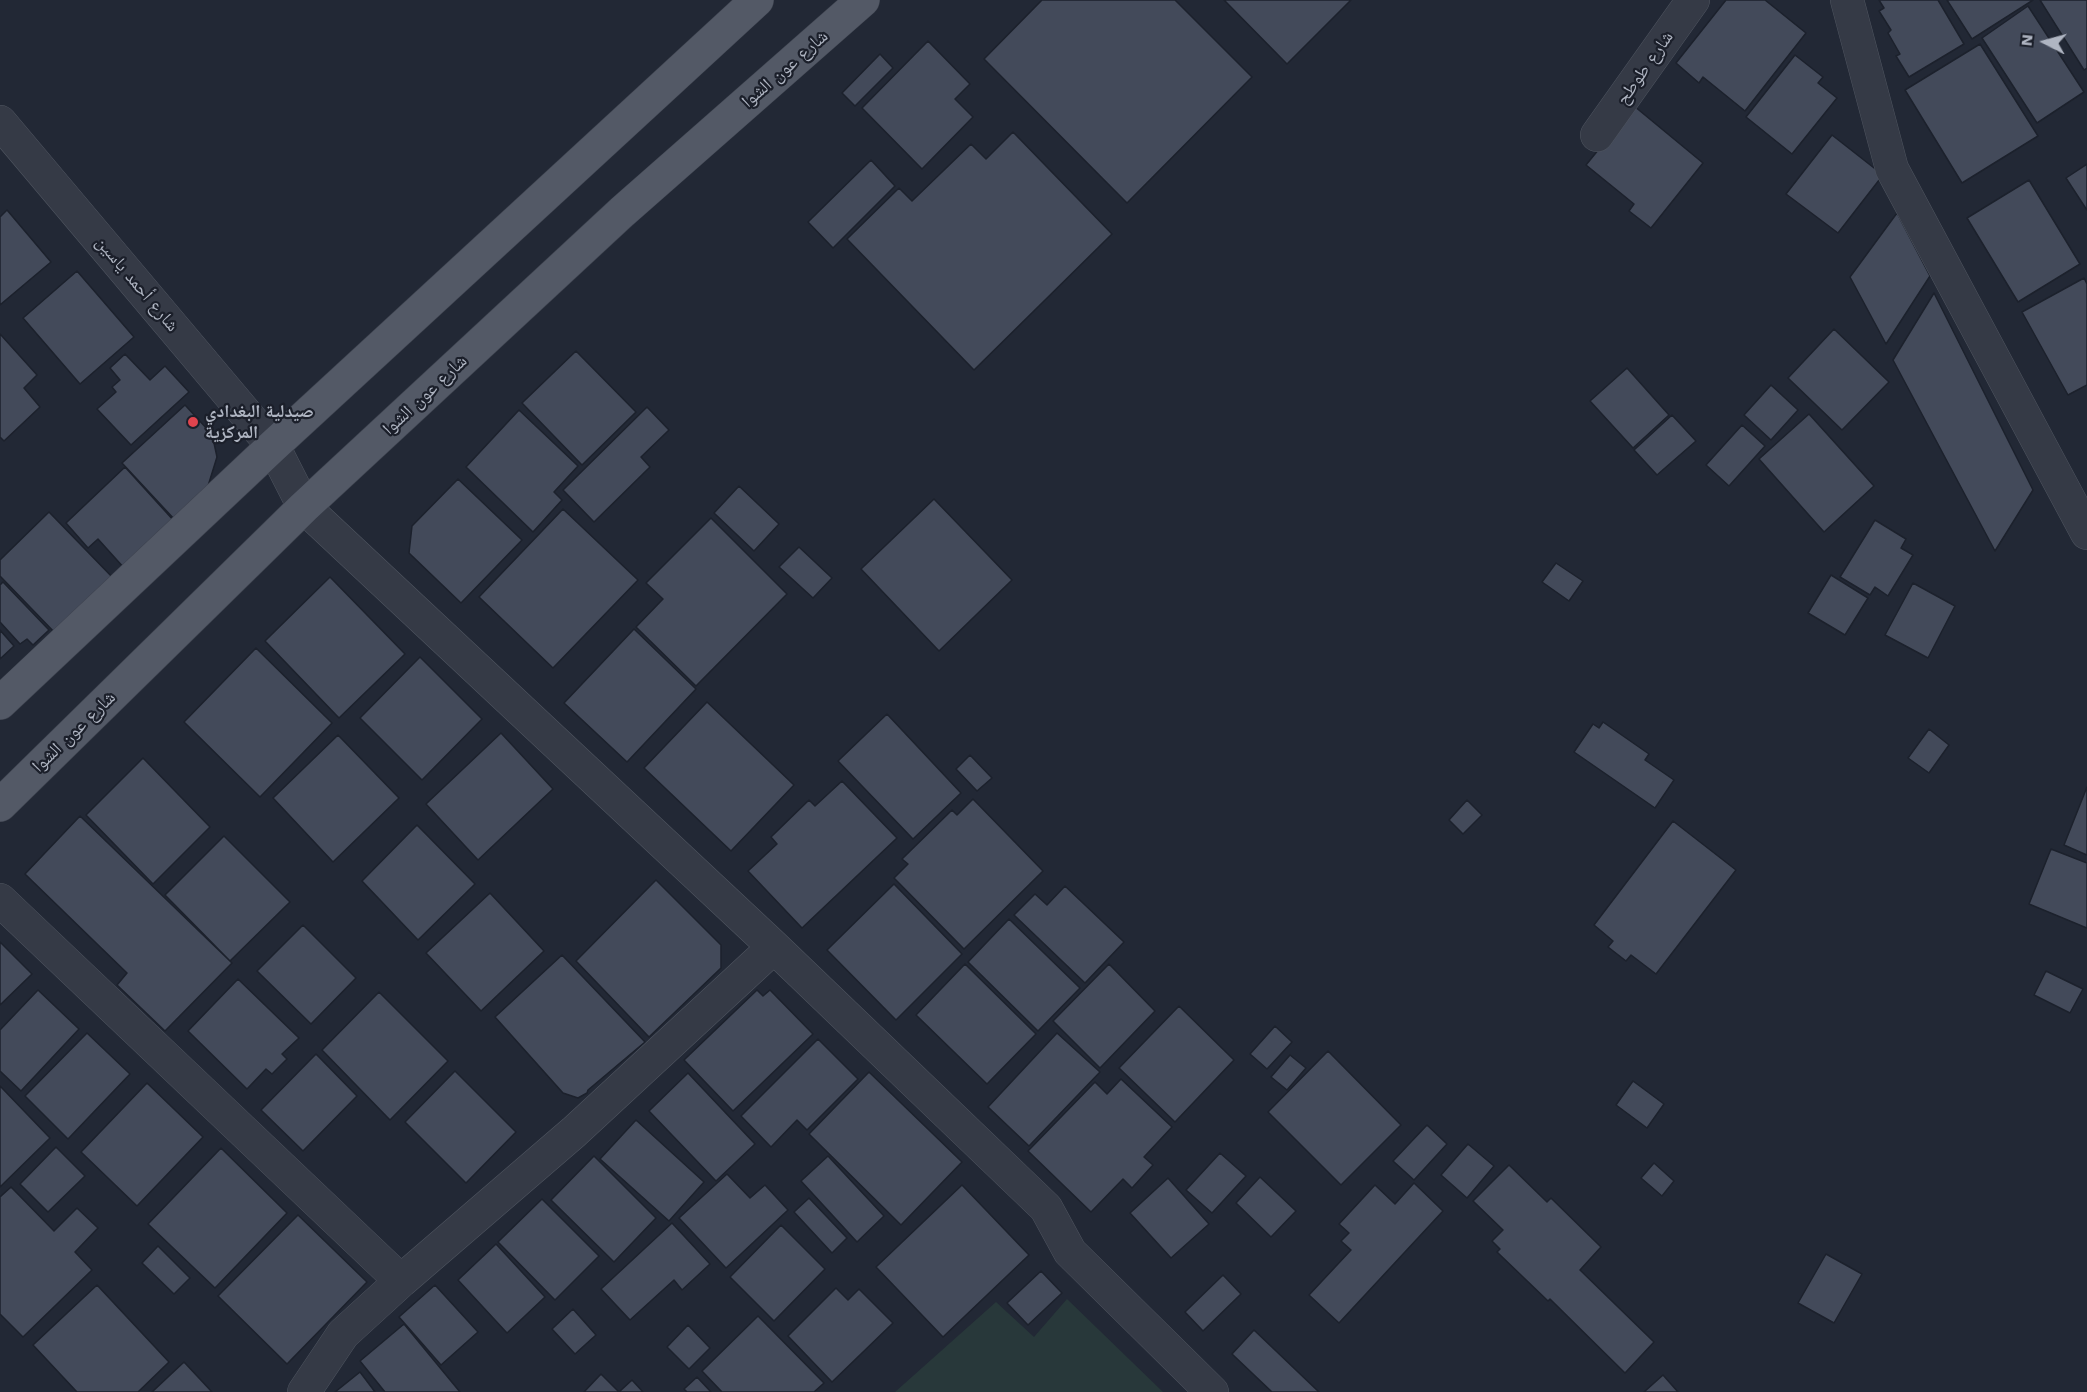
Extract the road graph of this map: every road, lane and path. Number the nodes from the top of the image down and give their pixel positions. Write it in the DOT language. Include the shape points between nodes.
graph roads {
  1 [pos="757,0"];
  2 [pos="863,0"];
  3 [pos="1693,0"];
  4 [pos="1847,0"];
  5 [pos="0,122"];
  6 [pos="1597,135"];
  7 [pos="273,446"];
  8 [pos="304,507"];
  9 [pos="2087,534"];
  10 [pos="0,703"];
  11 [pos="0,805"];
  12 [pos="0,900"];
  13 [pos="774,947"];
  14 [pos="401,1281"];
  15 [pos="304,1392"];
  16 [pos="1212,1392"];
  1 -- 7 [label="main road"];
  2 -- 8 [label="main road, شارع عون الشوا" via="622,213"];
  3 -- 6 [label="street, شارع طوطح"];
  4 -- 9 [label="street" via="1892,169"];
  5 -- 7 [label="street, شارع أحمد ياسين"];
  7 -- 8 [label="street, شارع أحمد ياسين"];
  7 -- 10 [label="main road"];
  8 -- 11 [label="main road, شارع عون الشوا"];
  8 -- 13 [label="street, شارع أحمد ياسين"];
  12 -- 14 [label="street"];
  13 -- 14 [label="street" via="574,1132"];
  13 -- 16 [label="street, شارع أحمد ياسين" via="1046,1208 1070,1252"];
  14 -- 15 [label="street" via="343,1334"];
}
